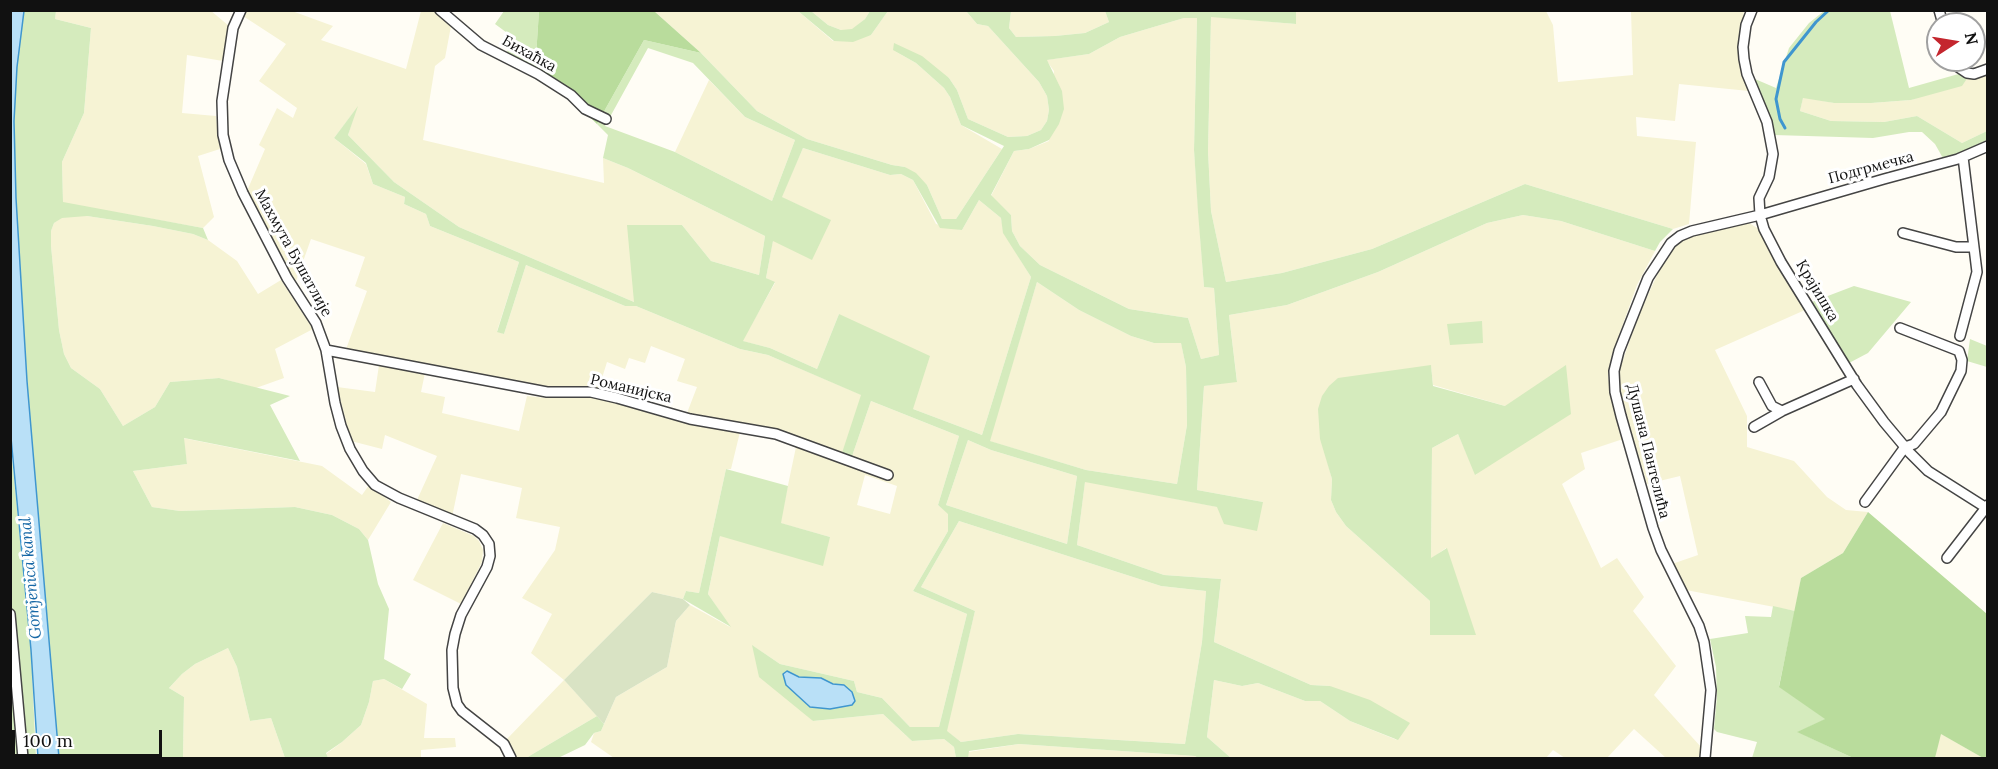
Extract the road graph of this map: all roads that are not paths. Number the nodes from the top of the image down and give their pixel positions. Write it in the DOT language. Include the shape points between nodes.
graph roads {
  1 [pos="241,10"];
  2 [pos="440,10"];
  3 [pos="1752,10"];
  4 [pos="1964,72"];
  5 [pos="1980,72"];
  6 [pos="606,119"];
  7 [pos="1988,146"];
  8 [pos="1963,157"];
  9 [pos="1760,215"];
  10 [pos="1903,232"];
  11 [pos="1974,247"];
  12 [pos="1900,328"];
  13 [pos="1960,336"];
  14 [pos="326,350"];
  15 [pos="1854,379"];
  16 [pos="1759,382"];
  17 [pos="1782,411"];
  18 [pos="1754,427"];
  19 [pos="1905,447"];
  20 [pos="888,475"];
  21 [pos="1865,502"];
  22 [pos="1987,507"];
  23 [pos="1947,558"];
  24 [pos="10,614"];
  25 [pos="23,759"];
  26 [pos="511,759"];
  27 [pos="1705,759"];
  1 -- 14 [label="street, Махмута Бушатлије" via="227,56 222,101 223,135 229,160 287,278 316,323"];
  2 -- 6 [label="street, Бихаћка" via="482,45 538,74 585,109"];
  3 -- 9 [label="street" via="1746,25 1744,59 1767,122 1773,154 1759,198"];
  4 -- 5 [label="street"];
  7 -- 8 [label="street, Подгрмечка"];
  8 -- 9 [label="street, Подгрмечка"];
  8 -- 11 [label="street"];
  9 -- 15 [label="street, Крајишка" via="1781,262"];
  9 -- 27 [label="street, Душана Пантелића" via="1692,231 1671,243 1648,278 1614,371 1615,392 1653,528 1704,642 1711,690"];
  10 -- 11 [label="street" via="1956,247"];
  11 -- 13 [label="street" via="1977,272"];
  12 -- 19 [label="street" via="1959,351 1962,360 1941,412 1914,444"];
  14 -- 20 [label="street, Романијска" via="547,392 591,392 690,418 776,434"];
  14 -- 26 [label="street, Махмута Бушатлије" via="341,426 363,471 375,485 475,529 489,544 487,567 455,634 453,688 462,711 504,744"];
  15 -- 17 [label="street"];
  15 -- 19 [label="street, Крајишка"];
  16 -- 17 [label="street" via="1773,406"];
  17 -- 18 [label="street"];
  19 -- 21 [label="street"];
  19 -- 22 [label="street, Крајишка" via="1928,471"];
  22 -- 23 [label="street"];
  24 -- 25 [label="street"];
}
